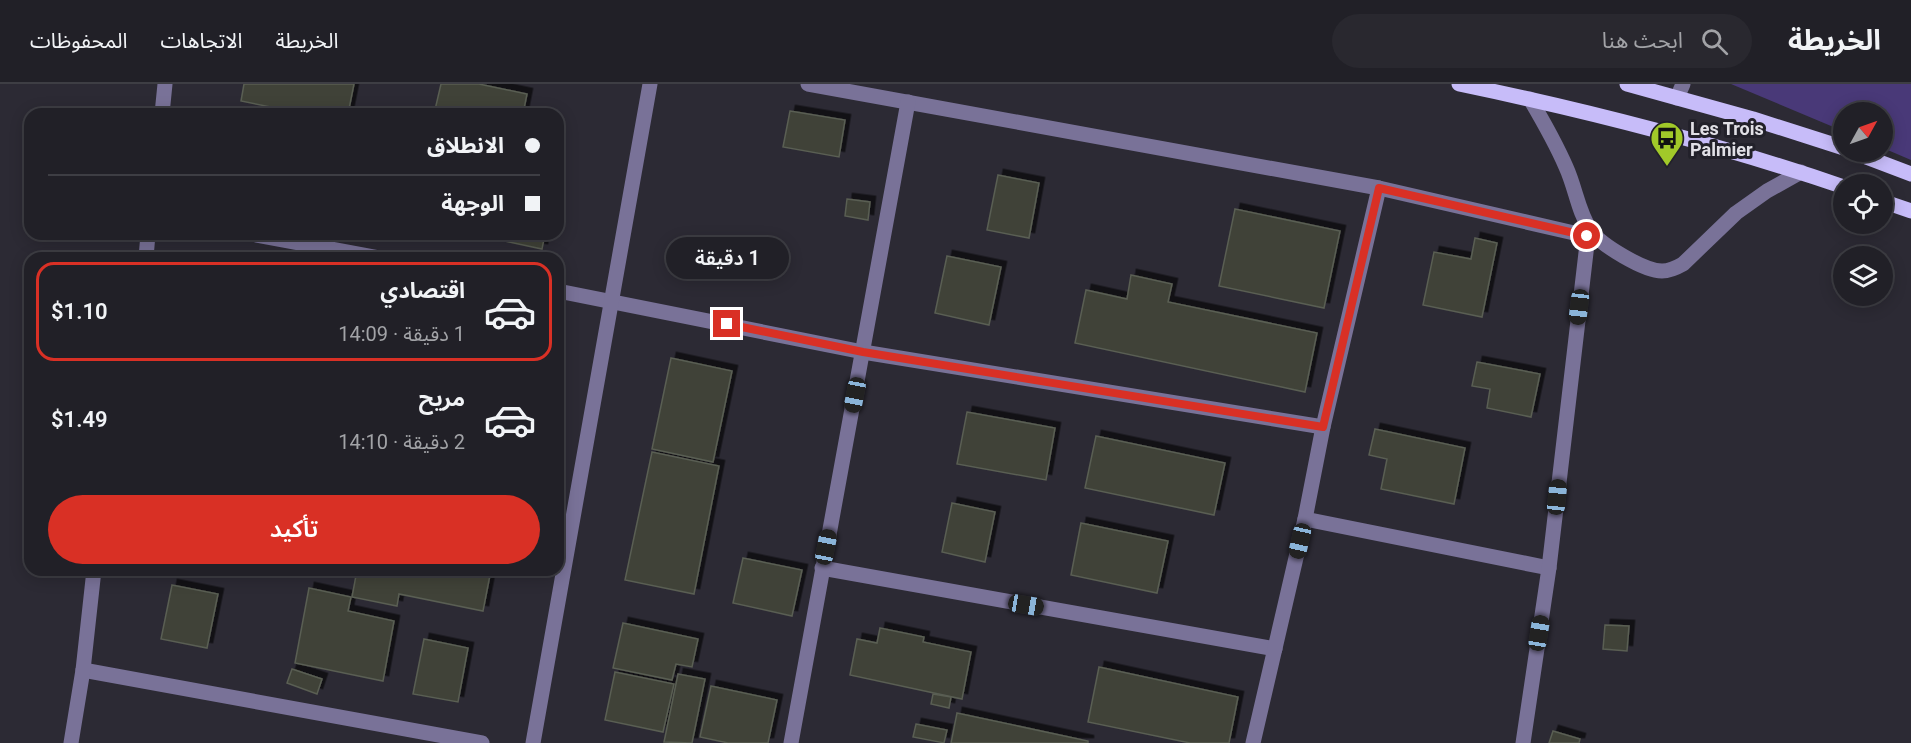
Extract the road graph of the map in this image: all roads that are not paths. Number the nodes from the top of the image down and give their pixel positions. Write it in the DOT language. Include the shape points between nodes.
graph roads {
  1 [pos="165,84"];
  2 [pos="650,84"];
  3 [pos="808,84"];
  4 [pos="1459,84"];
  5 [pos="1627,84"];
  6 [pos="1680,91"];
  7 [pos="1530,99"];
  8 [pos="908,102"];
  9 [pos="163,108"];
  10 [pos="1833,144"];
  11 [pos="1879,162"];
  12 [pos="1801,172"];
  13 [pos="1911,174"];
  14 [pos="1833,183"];
  15 [pos="1379,188"];
  16 [pos="1893,205"];
  17 [pos="1911,211"];
  18 [pos="1588,231"];
  19 [pos="284,240"];
  20 [pos="348,252"];
  21 [pos="564,292"];
  22 [pos="613,301"];
  23 [pos="863,352"];
  24 [pos="1323,427"];
  25 [pos="565,518"];
  26 [pos="1305,519"];
  27 [pos="822,568"];
  28 [pos="1549,568"];
  29 [pos="93,576"];
  30 [pos="557,576"];
  31 [pos="1275,650"];
  32 [pos="83,670"];
  33 [pos="71,743"];
  34 [pos="482,743"];
  35 [pos="533,743"];
  36 [pos="790,743"];
  37 [pos="1253,743"];
  38 [pos="1523,743"];
  1 -- 9 [label="street"];
  2 -- 22 [label="street"];
  3 -- 8 [label="street"];
  4 -- 7 [label="main road"];
  5 -- 6 [label="main road"];
  6 -- 10 [label="main road"];
  7 -- 12 [label="main road"];
  7 -- 18 [label="street" via="1567,168"];
  8 -- 15 [label="street"];
  8 -- 23 [label="street"];
  11 -- 13 [label="main road"];
  12 -- 14 [label="main road"];
  12 -- 18 [label="street" via="1736,213 1673,269 1654,270 1611,249"];
  15 -- 18 [label="street"];
  15 -- 24 [label="street"];
  16 -- 17 [label="main road"];
  18 -- 28 [label="street"];
  19 -- 20 [label="street"];
  21 -- 22 [label="street"];
  22 -- 23 [label="street"];
  22 -- 25 [label="street"];
  23 -- 24 [label="street"];
  23 -- 27 [label="street"];
  24 -- 26 [label="street"];
  26 -- 28 [label="street"];
  26 -- 31 [label="street"];
  27 -- 31 [label="street"];
  27 -- 36 [label="street"];
  28 -- 38 [label="street"];
  29 -- 32 [label="street"];
  30 -- 35 [label="street"];
  31 -- 37 [label="street"];
  32 -- 33 [label="street"];
  32 -- 34 [label="street"];
}
